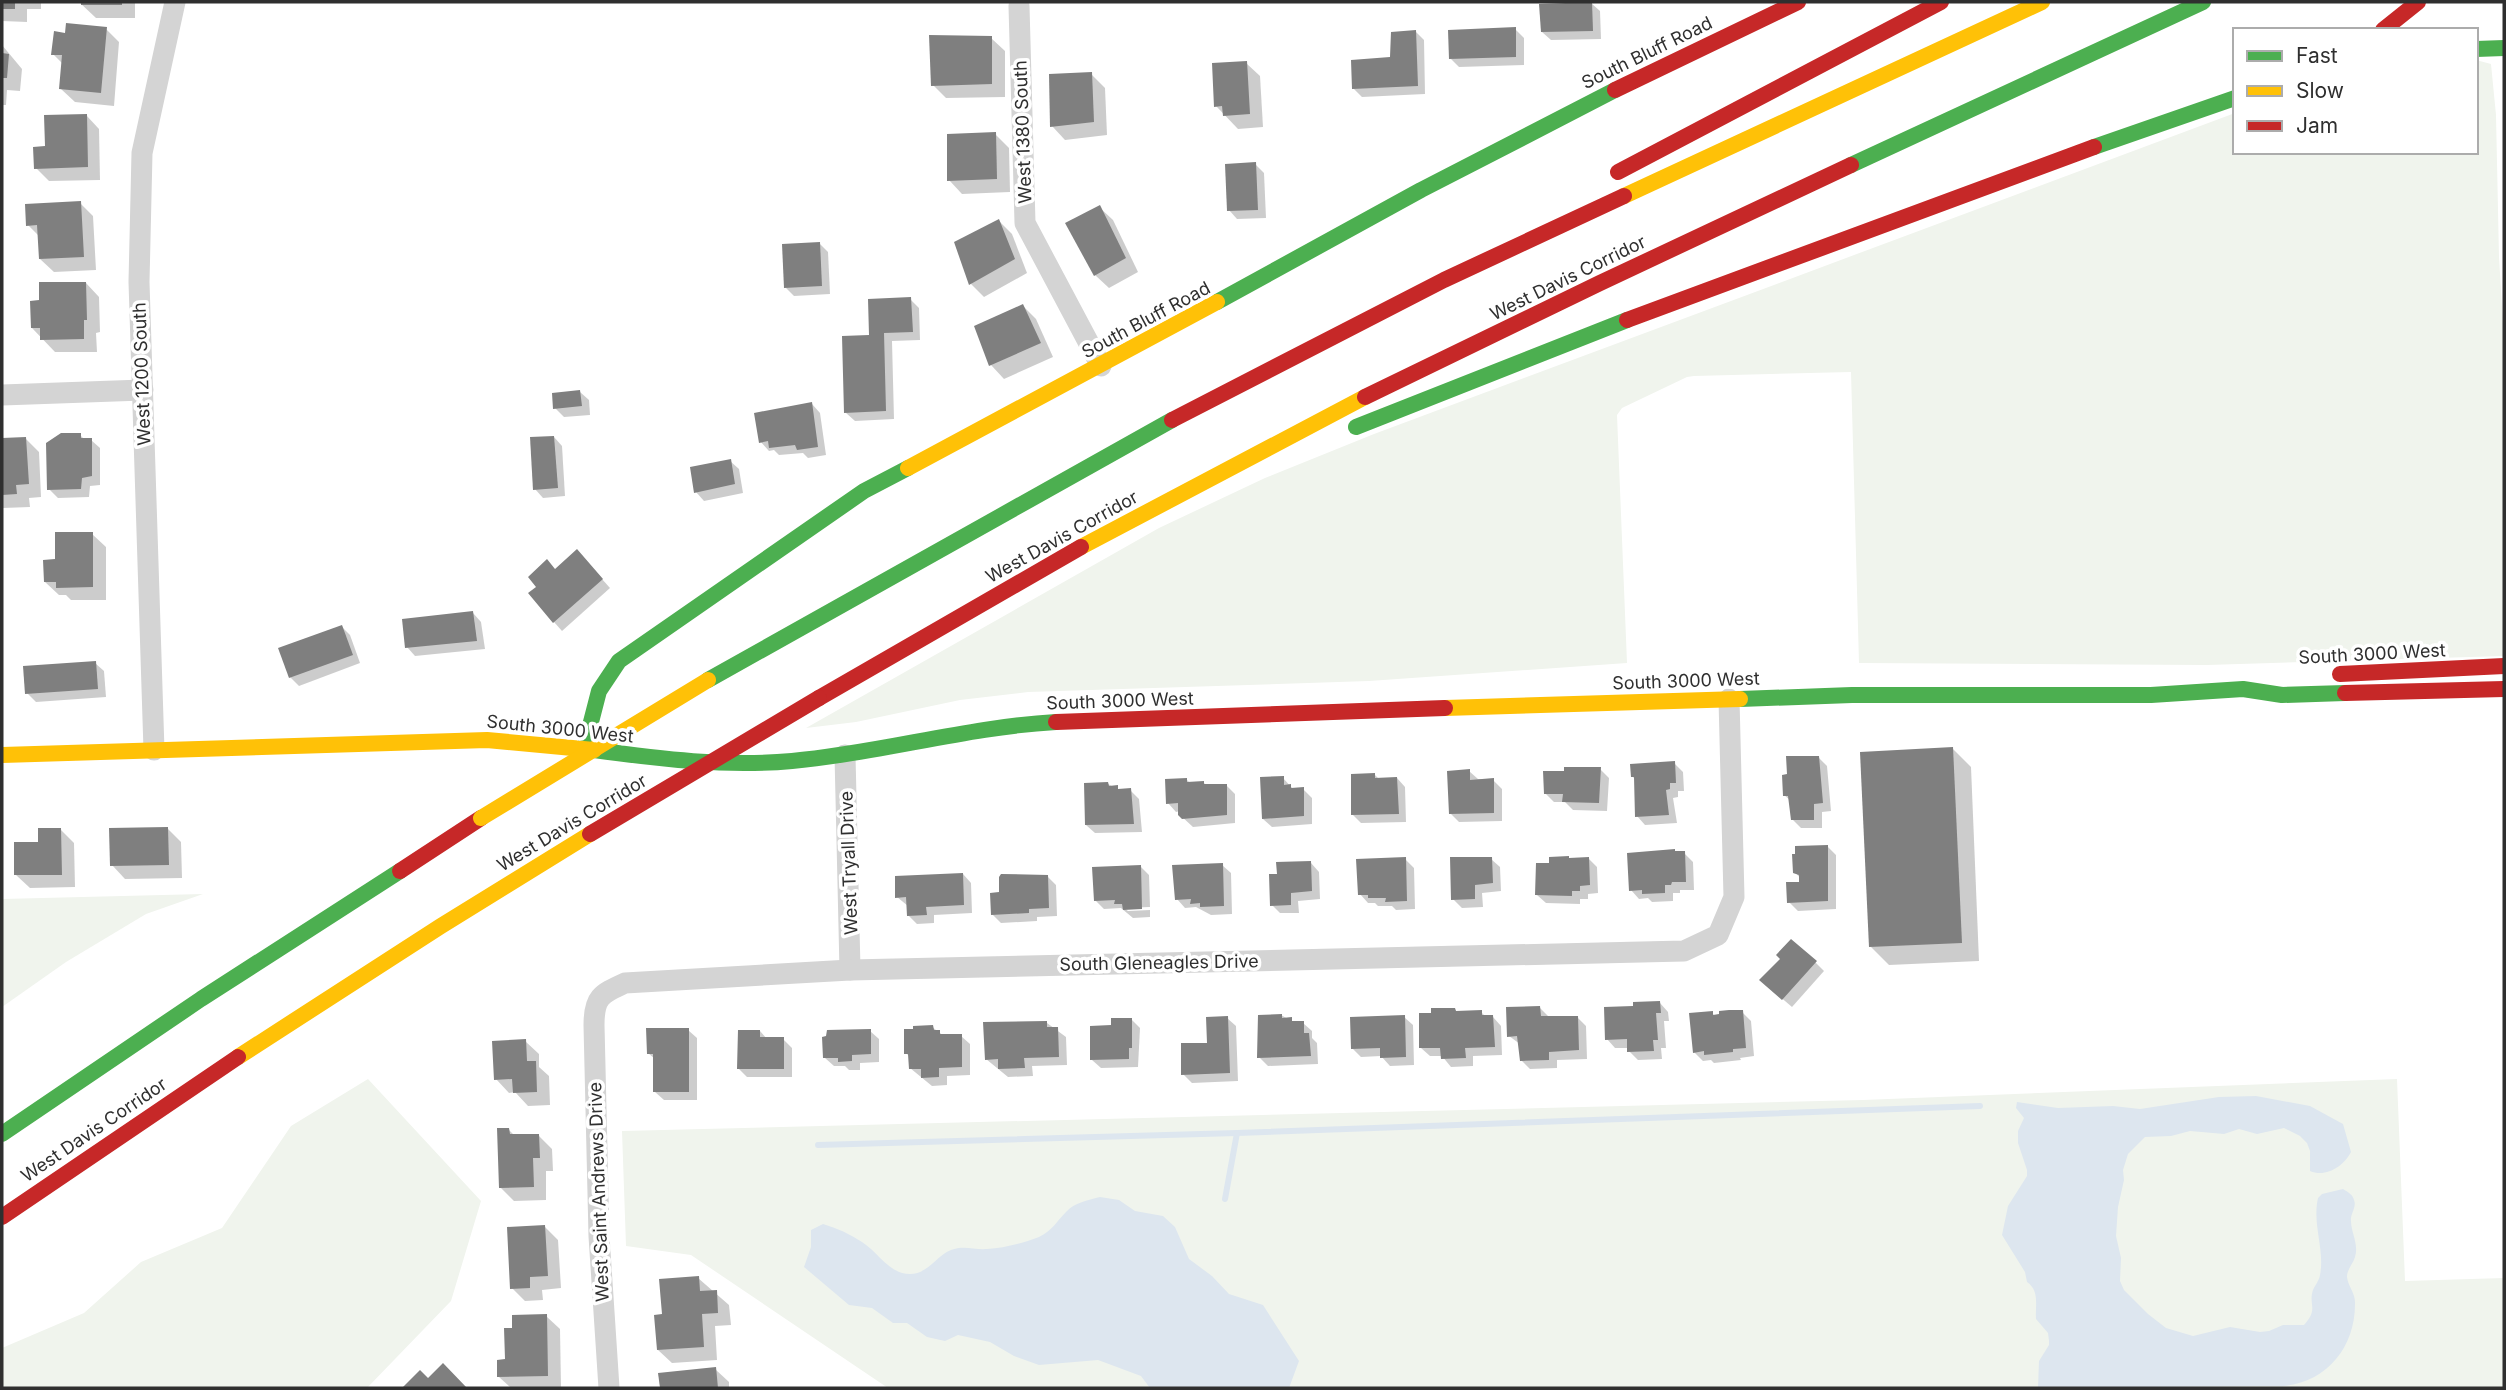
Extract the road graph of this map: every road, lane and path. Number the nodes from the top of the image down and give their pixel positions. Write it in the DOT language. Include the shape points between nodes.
graph roads {
  1 [pos="175,2"];
  2 [pos="1798,2"];
  3 [pos="1941,2"];
  4 [pos="2042,2"];
  5 [pos="2203,2"];
  6 [pos="2418,2"];
  7 [pos="1019,6"];
  8 [pos="2386,28"];
  9 [pos="2504,48"];
  10 [pos="2478,49"];
  11 [pos="2233,99"];
  12 [pos="1600,182"];
  13 [pos="1478,247"];
  14 [pos="1101,366"];
  15 [pos="143,390"];
  16 [pos="2,395"];
  17 [pos="1175,419"];
  18 [pos="1336,436"];
  19 [pos="1289,455"];
  20 [pos="1194,488"];
  21 [pos="2504,666"];
  22 [pos="2328,674"];
  23 [pos="2285,678"];
  24 [pos="2243,689"];
  25 [pos="2504,689"];
  26 [pos="1729,699"];
  27 [pos="584,749"];
  28 [pos="154,750"];
  29 [pos="2,755"];
  30 [pos="845,755"];
  31 [pos="850,970"];
  32 [pos="600,997"];
  33 [pos="2,1134"];
  34 [pos="2,1217"];
  35 [pos="609,1388"];
  1 -- 15 [label="street, West 1200 South" via="142,153 139,282"];
  2 -- 14 [label="main road, South Bluff Road" via="1635,79 1420,190"];
  3 -- 12 [label="main road"];
  4 -- 17 [label="main road" via="1444,280"];
  5 -- 20 [label="main road, West Davis Corridor" via="1398,381"];
  6 -- 8 [label="main road"];
  7 -- 14 [label="street, West 1380 South" via="1025,222"];
  9 -- 10 [label="main road"];
  11 -- 18 [label="main road" via="1678,301"];
  13 -- 17 [label="main road" via="1248,367"];
  14 -- 27 [label="main road, South Bluff Road" via="864,491 630,652 601,683"];
  15 -- 16 [label="street"];
  15 -- 28 [label="street, West 1200 South"];
  17 -- 33 [label="main road, bridge" via="708,680 481,818"];
  19 -- 20 [label="main road"];
  20 -- 34 [label="main road, West Davis Corridor, bridge" via="925,635 453,917"];
  21 -- 22 [label="main road, South 3000 West"];
  23 -- 24 [label="main road, South 3000 West"];
  24 -- 25 [label="main road, South 3000 West" via="2282,695"];
  24 -- 26 [label="main road, South 3000 West" via="2151,695"];
  26 -- 30 [label="main road, South 3000 West" via="1067,721 968,730"];
  26 -- 31 [label="street, South Gleneagles Drive" via="1734,897 1718,935 1684,951"];
  27 -- 28 [label="main road, South 3000 West" via="519,741 451,740"];
  27 -- 30 [label="main road, South 3000 West" via="728,763"];
  28 -- 29 [label="main road, South 3000 West"];
  30 -- 31 [label="street, West Tryall Drive"];
  31 -- 32 [label="street, South Gleneagles Drive" via="625,983"];
  32 -- 35 [label="street, West Saint Andrews Drive" via="594,1025 599,1236"];
}
